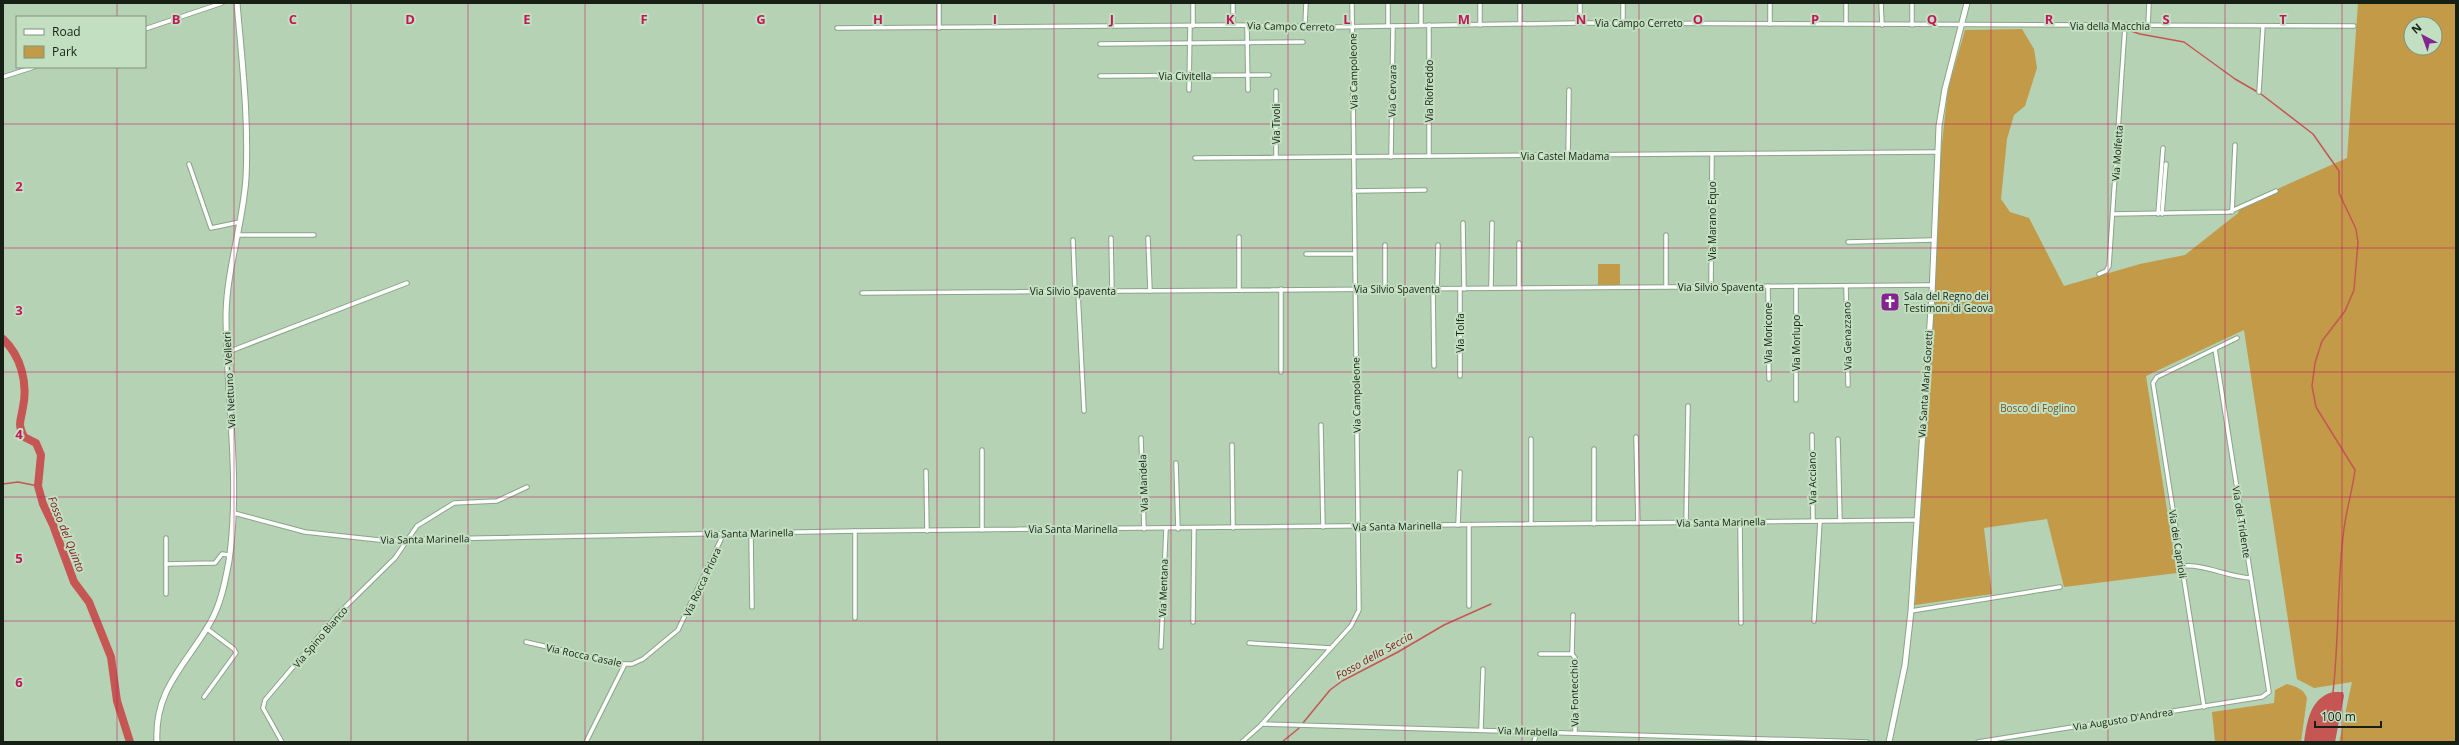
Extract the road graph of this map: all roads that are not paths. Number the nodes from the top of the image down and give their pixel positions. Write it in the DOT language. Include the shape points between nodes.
graph roads {
  1 [pos="222,3"];
  2 [pos="237,3"];
  3 [pos="939,3"];
  4 [pos="1193,3"];
  5 [pos="1233,3"];
  6 [pos="1306,3"];
  7 [pos="1352,3"];
  8 [pos="1388,3"];
  9 [pos="1421,3"];
  10 [pos="1480,3"];
  11 [pos="1520,3"];
  12 [pos="1580,3"];
  13 [pos="1623,3"];
  14 [pos="1770,3"];
  15 [pos="1846,3"];
  16 [pos="1881,3"];
  17 [pos="1912,3"];
  18 [pos="1967,3"];
  19 [pos="2149,3"];
  20 [pos="1580,23"];
  21 [pos="1623,23"];
  22 [pos="1520,24"];
  23 [pos="1770,24"];
  24 [pos="1846,24"];
  25 [pos="1233,25"];
  26 [pos="1429,25"];
  27 [pos="1480,25"];
  28 [pos="1882,25"];
  29 [pos="1912,25"];
  30 [pos="1191,26"];
  31 [pos="1247,26"];
  32 [pos="1305,26"];
  33 [pos="1352,26"];
  34 [pos="1388,26"];
  35 [pos="1393,26"];
  36 [pos="1421,26"];
  37 [pos="1962,26"];
  38 [pos="2125,26"];
  39 [pos="2148,26"];
  40 [pos="2263,26"];
  41 [pos="2354,26"];
  42 [pos="837,28"];
  43 [pos="939,28"];
  44 [pos="146,29"];
  45 [pos="1247,42"];
  46 [pos="1303,42"];
  47 [pos="1190,43"];
  48 [pos="1100,44"];
  49 [pos="31,68"];
  50 [pos="1100,76"];
  51 [pos="1190,76"];
  52 [pos="1248,76"];
  53 [pos="1269,76"];
  54 [pos="3,77"];
  55 [pos="1189,90"];
  56 [pos="1248,90"];
  57 [pos="1569,90"];
  58 [pos="1276,91"];
  59 [pos="2259,92"];
  60 [pos="2235,145"];
  61 [pos="2163,148"];
  62 [pos="1936,152"];
  63 [pos="1712,155"];
  64 [pos="1354,156"];
  65 [pos="1429,156"];
  66 [pos="1568,156"];
  67 [pos="1276,157"];
  68 [pos="1391,157"];
  69 [pos="1194,158"];
  70 [pos="189,164"];
  71 [pos="2166,164"];
  72 [pos="1425,190"];
  73 [pos="1354,191"];
  74 [pos="2276,191"];
  75 [pos="2232,212"];
  76 [pos="2113,214"];
  77 [pos="2160,214"];
  78 [pos="240,222"];
  79 [pos="1463,223"];
  80 [pos="1492,223"];
  81 [pos="237,235"];
  82 [pos="1666,235"];
  83 [pos="314,236"];
  84 [pos="1239,237"];
  85 [pos="1111,238"];
  86 [pos="1148,238"];
  87 [pos="1073,240"];
  88 [pos="1934,240"];
  89 [pos="1848,242"];
  90 [pos="1520,243"];
  91 [pos="1385,245"];
  92 [pos="1438,245"];
  93 [pos="1306,254"];
  94 [pos="1354,254"];
  95 [pos="2099,274"];
  96 [pos="407,283"];
  97 [pos="1932,285"];
  98 [pos="1768,286"];
  99 [pos="1796,286"];
  100 [pos="1846,286"];
  101 [pos="1666,287"];
  102 [pos="1711,287"];
  103 [pos="1491,288"];
  104 [pos="1519,288"];
  105 [pos="1281,289"];
  106 [pos="1354,289"];
  107 [pos="1385,289"];
  108 [pos="1435,289"];
  109 [pos="1462,289"];
  110 [pos="1240,290"];
  111 [pos="1112,291"];
  112 [pos="1150,291"];
  113 [pos="1076,292"];
  114 [pos="862,293"];
  115 [pos="2237,338"];
  116 [pos="2215,349"];
  117 [pos="228,352"];
  118 [pos="1434,366"];
  119 [pos="1281,372"];
  120 [pos="1460,376"];
  121 [pos="1769,379"];
  122 [pos="1848,385"];
  123 [pos="1796,400"];
  124 [pos="1688,406"];
  125 [pos="1084,412"];
  126 [pos="1321,425"];
  127 [pos="1812,435"];
  128 [pos="1636,437"];
  129 [pos="1141,438"];
  130 [pos="1531,439"];
  131 [pos="1838,439"];
  132 [pos="1232,445"];
  133 [pos="1594,449"];
  134 [pos="982,450"];
  135 [pos="1176,462"];
  136 [pos="926,471"];
  137 [pos="1460,472"];
  138 [pos="527,487"];
  139 [pos="234,513"];
  140 [pos="1915,520"];
  141 [pos="1813,521"];
  142 [pos="1820,521"];
  143 [pos="1840,521"];
  144 [pos="1740,522"];
  145 [pos="1638,523"];
  146 [pos="1686,523"];
  147 [pos="1531,524"];
  148 [pos="1594,524"];
  149 [pos="1458,525"];
  150 [pos="1469,525"];
  151 [pos="1323,527"];
  152 [pos="1357,527"];
  153 [pos="1178,528"];
  154 [pos="1194,528"];
  155 [pos="1233,528"];
  156 [pos="1144,529"];
  157 [pos="1166,529"];
  158 [pos="927,530"];
  159 [pos="982,530"];
  160 [pos="855,531"];
  161 [pos="724,533"];
  162 [pos="751,533"];
  163 [pos="166,538"];
  164 [pos="406,539"];
  165 [pos="229,555"];
  166 [pos="166,564"];
  167 [pos="2181,566"];
  168 [pos="2251,578"];
  169 [pos="2060,587"];
  170 [pos="166,594"];
  171 [pos="1469,606"];
  172 [pos="752,607"];
  173 [pos="1911,611"];
  174 [pos="1573,615"];
  175 [pos="855,618"];
  176 [pos="1814,621"];
  177 [pos="1193,622"];
  178 [pos="1741,623"];
  179 [pos="206,628"];
  180 [pos="678,630"];
  181 [pos="526,642"];
  182 [pos="1249,643"];
  183 [pos="1161,647"];
  184 [pos="1331,648"];
  185 [pos="1540,654"];
  186 [pos="1572,654"];
  187 [pos="625,664"];
  188 [pos="1482,669"];
  189 [pos="2268,694"];
  190 [pos="204,697"];
  191 [pos="2204,707"];
  192 [pos="1262,724"];
  193 [pos="1481,729"];
  194 [pos="1537,732"];
  195 [pos="1575,733"];
  196 [pos="1675,736"];
  197 [pos="1715,740"];
  198 [pos="1742,740"];
  199 [pos="1794,740"];
  200 [pos="157,742"];
  201 [pos="282,742"];
  202 [pos="586,742"];
  203 [pos="1242,742"];
  204 [pos="1534,742"];
  205 [pos="1674,742"];
  206 [pos="1867,742"];
  207 [pos="1889,742"];
  208 [pos="1978,742"];
  1 -- 44 [label="street"];
  2 -- 78 [label="main road, Via Nettuno - Velletri" via="247,140 246,180"];
  3 -- 43 [label="street"];
  4 -- 30 [label="street"];
  5 -- 25 [label="street"];
  6 -- 32 [label="street"];
  7 -- 33 [label="street, Via Campoleone"];
  8 -- 34 [label="street"];
  9 -- 36 [label="street"];
  10 -- 27 [label="street"];
  11 -- 22 [label="street"];
  12 -- 20 [label="street"];
  13 -- 21 [label="street"];
  14 -- 23 [label="street"];
  15 -- 24 [label="street"];
  16 -- 28 [label="street"];
  17 -- 29 [label="street"];
  18 -- 37 [label="main road, Via Santa Maria Goretti"];
  19 -- 39 [label="street"];
  20 -- 21 [label="street, Via Campo Cerreto"];
  20 -- 22 [label="street, Via Campo Cerreto"];
  21 -- 23 [label="street, Via Campo Cerreto"];
  22 -- 27 [label="street, Via Campo Cerreto"];
  23 -- 24 [label="street, Via Campo Cerreto"];
  24 -- 28 [label="street, Via Campo Cerreto"];
  25 -- 30 [label="street, Via Campo Cerreto"];
  25 -- 31 [label="street, Via Campo Cerreto"];
  26 -- 27 [label="street, Via Campo Cerreto"];
  26 -- 36 [label="street, Via Campo Cerreto"];
  26 -- 65 [label="street, Via Riofreddo"];
  28 -- 29 [label="street, Via Campo Cerreto"];
  29 -- 37 [label="street, Via Campo Cerreto"];
  30 -- 43 [label="street, Via Campo Cerreto"];
  30 -- 47 [label="street"];
  31 -- 32 [label="street, Via Campo Cerreto"];
  31 -- 45 [label="street"];
  32 -- 33 [label="street, Via Campo Cerreto"];
  33 -- 34 [label="street, Via Campo Cerreto"];
  33 -- 64 [label="street, Via Campoleone"];
  34 -- 35 [label="street, Via Campo Cerreto"];
  35 -- 36 [label="street, Via Campo Cerreto"];
  35 -- 68 [label="street, Via Cervara"];
  37 -- 38 [label="street, Via della Macchia"];
  37 -- 62 [label="main road, Via Santa Maria Goretti" via="1943,95"];
  38 -- 39 [label="street, Via della Macchia"];
  38 -- 76 [label="street, Via Molfetta"];
  39 -- 40 [label="street, Via della Macchia"];
  40 -- 41 [label="street, Via della Macchia"];
  40 -- 59 [label="street"];
  42 -- 43 [label="street, Via Campo Cerreto"];
  45 -- 46 [label="street"];
  45 -- 47 [label="street"];
  45 -- 52 [label="street"];
  47 -- 48 [label="street"];
  47 -- 51 [label="street"];
  49 -- 54 [label="street"];
  50 -- 51 [label="street, Via Civitella"];
  51 -- 52 [label="street, Via Civitella"];
  51 -- 55 [label="street"];
  52 -- 53 [label="street, Via Civitella"];
  52 -- 56 [label="street"];
  57 -- 66 [label="street"];
  58 -- 67 [label="street, Via Tivoli"];
  60 -- 75 [label="street"];
  61 -- 77 [label="street"];
  62 -- 63 [label="street, Via Castel Madama"];
  62 -- 88 [label="main road, Via Santa Maria Goretti"];
  63 -- 66 [label="street, Via Castel Madama"];
  63 -- 102 [label="street, Via Marano Equo"];
  64 -- 67 [label="street, Via Castel Madama"];
  64 -- 68 [label="street, Via Castel Madama"];
  64 -- 73 [label="street, Via Campoleone"];
  65 -- 66 [label="street, Via Castel Madama"];
  65 -- 68 [label="street, Via Castel Madama"];
  67 -- 69 [label="street, Via Castel Madama"];
  70 -- 78 [label="street" via="211,228"];
  71 -- 77 [label="street"];
  72 -- 73 [label="street"];
  73 -- 94 [label="street, Via Campoleone"];
  74 -- 75 [label="street"];
  75 -- 77 [label="street"];
  76 -- 77 [label="street"];
  76 -- 95 [label="street, Via Molfetta" via="2109,266 2106,271"];
  78 -- 81 [label="main road, Via Nettuno - Velletri"];
  79 -- 109 [label="street, Via Tolfa"];
  80 -- 103 [label="street"];
  81 -- 83 [label="street"];
  81 -- 117 [label="main road, Via Nettuno - Velletri" via="227,291"];
  82 -- 101 [label="street"];
  84 -- 110 [label="street"];
  85 -- 111 [label="street"];
  86 -- 112 [label="street"];
  87 -- 113 [label="street"];
  88 -- 89 [label="street"];
  88 -- 97 [label="main road, Via Santa Maria Goretti"];
  90 -- 104 [label="street"];
  91 -- 107 [label="street"];
  92 -- 108 [label="street"];
  93 -- 94 [label="street"];
  94 -- 106 [label="street, Via Campoleone"];
  96 -- 117 [label="street"];
  97 -- 100 [label="street, Via Silvio Spaventa"];
  97 -- 140 [label="main road, Via Santa Maria Goretti"];
  98 -- 99 [label="street, Via Silvio Spaventa"];
  98 -- 102 [label="street, Via Silvio Spaventa"];
  98 -- 121 [label="street, Via Moricone"];
  99 -- 100 [label="street, Via Silvio Spaventa"];
  99 -- 123 [label="street, Via Morlupo"];
  100 -- 122 [label="street, Via Genazzano"];
  101 -- 102 [label="street, Via Silvio Spaventa"];
  101 -- 104 [label="street, Via Silvio Spaventa"];
  103 -- 104 [label="street, Via Silvio Spaventa"];
  103 -- 109 [label="street, Via Silvio Spaventa"];
  105 -- 106 [label="street, Via Silvio Spaventa"];
  105 -- 110 [label="street, Via Silvio Spaventa"];
  105 -- 119 [label="street"];
  106 -- 107 [label="street, Via Silvio Spaventa"];
  106 -- 152 [label="street, Via Campoleone"];
  107 -- 108 [label="street, Via Silvio Spaventa"];
  108 -- 109 [label="street, Via Silvio Spaventa"];
  108 -- 118 [label="street"];
  109 -- 120 [label="street, Via Tolfa"];
  110 -- 112 [label="street, Via Silvio Spaventa"];
  111 -- 112 [label="street, Via Silvio Spaventa"];
  111 -- 113 [label="street, Via Silvio Spaventa"];
  113 -- 114 [label="street, Via Silvio Spaventa"];
  113 -- 125 [label="street"];
  115 -- 116 [label="street"];
  116 -- 167 [label="street, Via dei Caprioli" via="2153,381"];
  116 -- 168 [label="street, Via del Tridente"];
  117 -- 139 [label="main road, Via Nettuno - Velletri"];
  124 -- 146 [label="street"];
  126 -- 151 [label="street"];
  127 -- 141 [label="street, Via Acciano"];
  128 -- 145 [label="street"];
  129 -- 156 [label="street, Via Mandela"];
  130 -- 147 [label="street"];
  131 -- 143 [label="street"];
  132 -- 155 [label="street"];
  133 -- 148 [label="street"];
  134 -- 159 [label="street"];
  135 -- 153 [label="street"];
  136 -- 158 [label="street"];
  137 -- 149 [label="street"];
  138 -- 164 [label="street, Via Spino Bianco" via="497,501 454,503 422,522"];
  139 -- 164 [label="street, Via Santa Marinella" via="308,533 367,540"];
  139 -- 165 [label="main road, Via Nettuno - Velletri"];
  140 -- 143 [label="street, Via Santa Marinella"];
  140 -- 173 [label="main road, Via Santa Maria Goretti"];
  141 -- 142 [label="street, Via Santa Marinella"];
  141 -- 144 [label="street, Via Santa Marinella"];
  142 -- 143 [label="street, Via Santa Marinella"];
  142 -- 176 [label="street"];
  144 -- 146 [label="street, Via Santa Marinella"];
  144 -- 178 [label="street"];
  145 -- 146 [label="street, Via Santa Marinella"];
  145 -- 148 [label="street, Via Santa Marinella"];
  147 -- 148 [label="street, Via Santa Marinella"];
  147 -- 150 [label="street, Via Santa Marinella"];
  149 -- 150 [label="street, Via Santa Marinella"];
  149 -- 152 [label="street, Via Santa Marinella"];
  150 -- 171 [label="street"];
  151 -- 152 [label="street, Via Santa Marinella"];
  151 -- 155 [label="street, Via Santa Marinella"];
  152 -- 184 [label="street, Via Campoleone" via="1359,612"];
  153 -- 154 [label="street, Via Santa Marinella"];
  153 -- 157 [label="street, Via Santa Marinella"];
  154 -- 155 [label="street, Via Santa Marinella"];
  154 -- 177 [label="street"];
  156 -- 157 [label="street, Via Santa Marinella"];
  156 -- 159 [label="street, Via Santa Marinella"];
  157 -- 183 [label="street, Via Mentana"];
  158 -- 159 [label="street, Via Santa Marinella"];
  158 -- 160 [label="street, Via Santa Marinella"];
  160 -- 162 [label="street, Via Santa Marinella"];
  160 -- 175 [label="street"];
  161 -- 162 [label="street, Via Santa Marinella"];
  161 -- 164 [label="street, Via Santa Marinella"];
  161 -- 180 [label="street, Via Rocca Priora"];
  162 -- 172 [label="street"];
  163 -- 166 [label="street"];
  164 -- 201 [label="street, Via Spino Bianco" via="395,558 338,614 264,701 263,708"];
  165 -- 166 [label="street" via="222,554 215,563"];
  165 -- 179 [label="main road, Via Nettuno - Velletri" via="219,603"];
  166 -- 170 [label="street"];
  167 -- 168 [label="street" via="2204,567 2230,576"];
  167 -- 191 [label="street, Via dei Caprioli"];
  168 -- 189 [label="street, Via del Tridente" via="2270,687"];
  169 -- 173 [label="street"];
  173 -- 207 [label="main road, Via Santa Maria Goretti" via="1905,665"];
  174 -- 186 [label="street, Via Fontecchio"];
  179 -- 190 [label="street" via="236,653"];
  179 -- 200 [label="main road, Via Nettuno - Velletri" via="165,691 159,714"];
  180 -- 187 [label="street, Via Rocca Casale" via="643,659"];
  181 -- 187 [label="street, Via Rocca Casale"];
  182 -- 184 [label="street"];
  184 -- 192 [label="street, Via Campoleone"];
  185 -- 186 [label="street, Via Fontecchio"];
  186 -- 195 [label="street, Via Fontecchio" via="1575,658"];
  187 -- 202 [label="street"];
  188 -- 193 [label="street"];
  189 -- 191 [label="street, Via Augusto D'Andrea"];
  191 -- 208 [label="street, Via Augusto D'Andrea"];
  192 -- 193 [label="street, Via Mirabella"];
  192 -- 203 [label="street, Via Campoleone"];
  193 -- 194 [label="street, Via Mirabella"];
  194 -- 195 [label="street, Via Mirabella"];
  194 -- 204 [label="street"];
  195 -- 196 [label="street, Via Mirabella"];
  196 -- 197 [label="street, Via Mirabella"];
  196 -- 205 [label="street"];
  197 -- 198 [label="street, Via Mirabella"];
  198 -- 199 [label="street, Via Mirabella"];
  199 -- 206 [label="street, Via Mirabella"];
}
